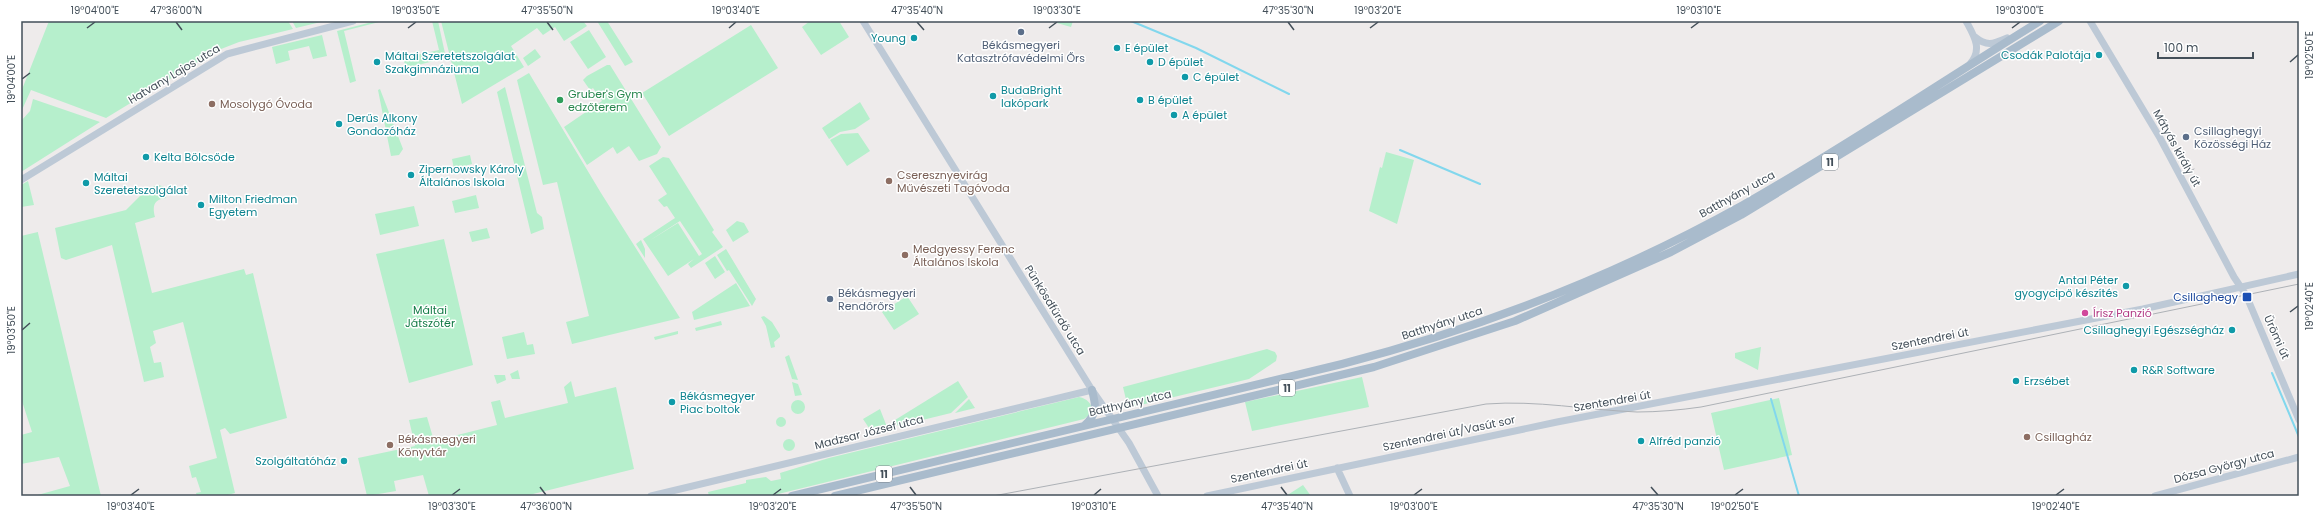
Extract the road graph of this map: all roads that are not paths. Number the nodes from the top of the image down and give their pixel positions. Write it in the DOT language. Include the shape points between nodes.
graph roads {
  1 [pos="353,21"];
  2 [pos="863,21"];
  3 [pos="1966,21"];
  4 [pos="2040,21"];
  5 [pos="2058,21"];
  6 [pos="2090,21"];
  7 [pos="2015,36"];
  8 [pos="1975,37"];
  9 [pos="1966,68"];
  10 [pos="21,180"];
  11 [pos="2299,274"];
  12 [pos="2240,288"];
  13 [pos="1092,390"];
  14 [pos="1113,419"];
  15 [pos="2299,420"];
  16 [pos="1565,421"];
  17 [pos="1085,425"];
  18 [pos="1119,427"];
  19 [pos="2299,458"];
  20 [pos="1337,468"];
  21 [pos="1153,488"];
  22 [pos="651,496"];
  23 [pos="792,496"];
  24 [pos="835,496"];
  25 [pos="1150,496"];
  26 [pos="1158,496"];
  27 [pos="1207,496"];
  28 [pos="1350,496"];
  29 [pos="2155,496"];
  1 -- 10 [label="street, Hatvany Lajos utca" via="227,54"];
  2 -- 13 [label="street, Pünkösdfürdő utca"];
  3 -- 8 [label="street"];
  4 -- 7 [label="main road, Batthyány utca / 11"];
  5 -- 18 [label="main road, Batthyány utca / 11" via="1741,215 1671,252 1567,300 1514,321 1385,364"];
  6 -- 12 [label="street, Mátyás király út" via="2160,138"];
  7 -- 8 [label="street" via="1991,45 1986,45"];
  7 -- 9 [label="main road, Batthyány utca / 11"];
  8 -- 9 [label="street" via="1978,51"];
  9 -- 14 [label="main road, Batthyány utca / 11" via="1742,205 1656,250 1542,299 1377,355"];
  11 -- 12 [label="street, Szentendrei út"];
  12 -- 15 [label="street, Ürömi út" via="2246,296"];
  12 -- 16 [label="street, Szentendrei út"];
  13 -- 14 [label="street, Pünkösdfürdő utca"];
  13 -- 17 [label="main road" via="1096,412"];
  13 -- 22 [label="street, Madzsar József utca"];
  14 -- 17 [label="main road, Batthyány utca / 11"];
  14 -- 18 [label="street, Pünkösdfürdő utca"];
  16 -- 20 [label="street, Szentendrei út/Vasút sor"];
  17 -- 23 [label="main road, Batthyány utca / 11"];
  18 -- 21 [label="street, Pünkösdfürdő utca" via="1142,463"];
  18 -- 24 [label="main road, Batthyány utca / 11"];
  19 -- 29 [label="street, Dózsa György utca"];
  20 -- 27 [label="street, Szentendrei út"];
  20 -- 28 [label="street"];
  21 -- 25 [label="street"];
  21 -- 26 [label="street, Pünkösdfürdő utca"];
}
